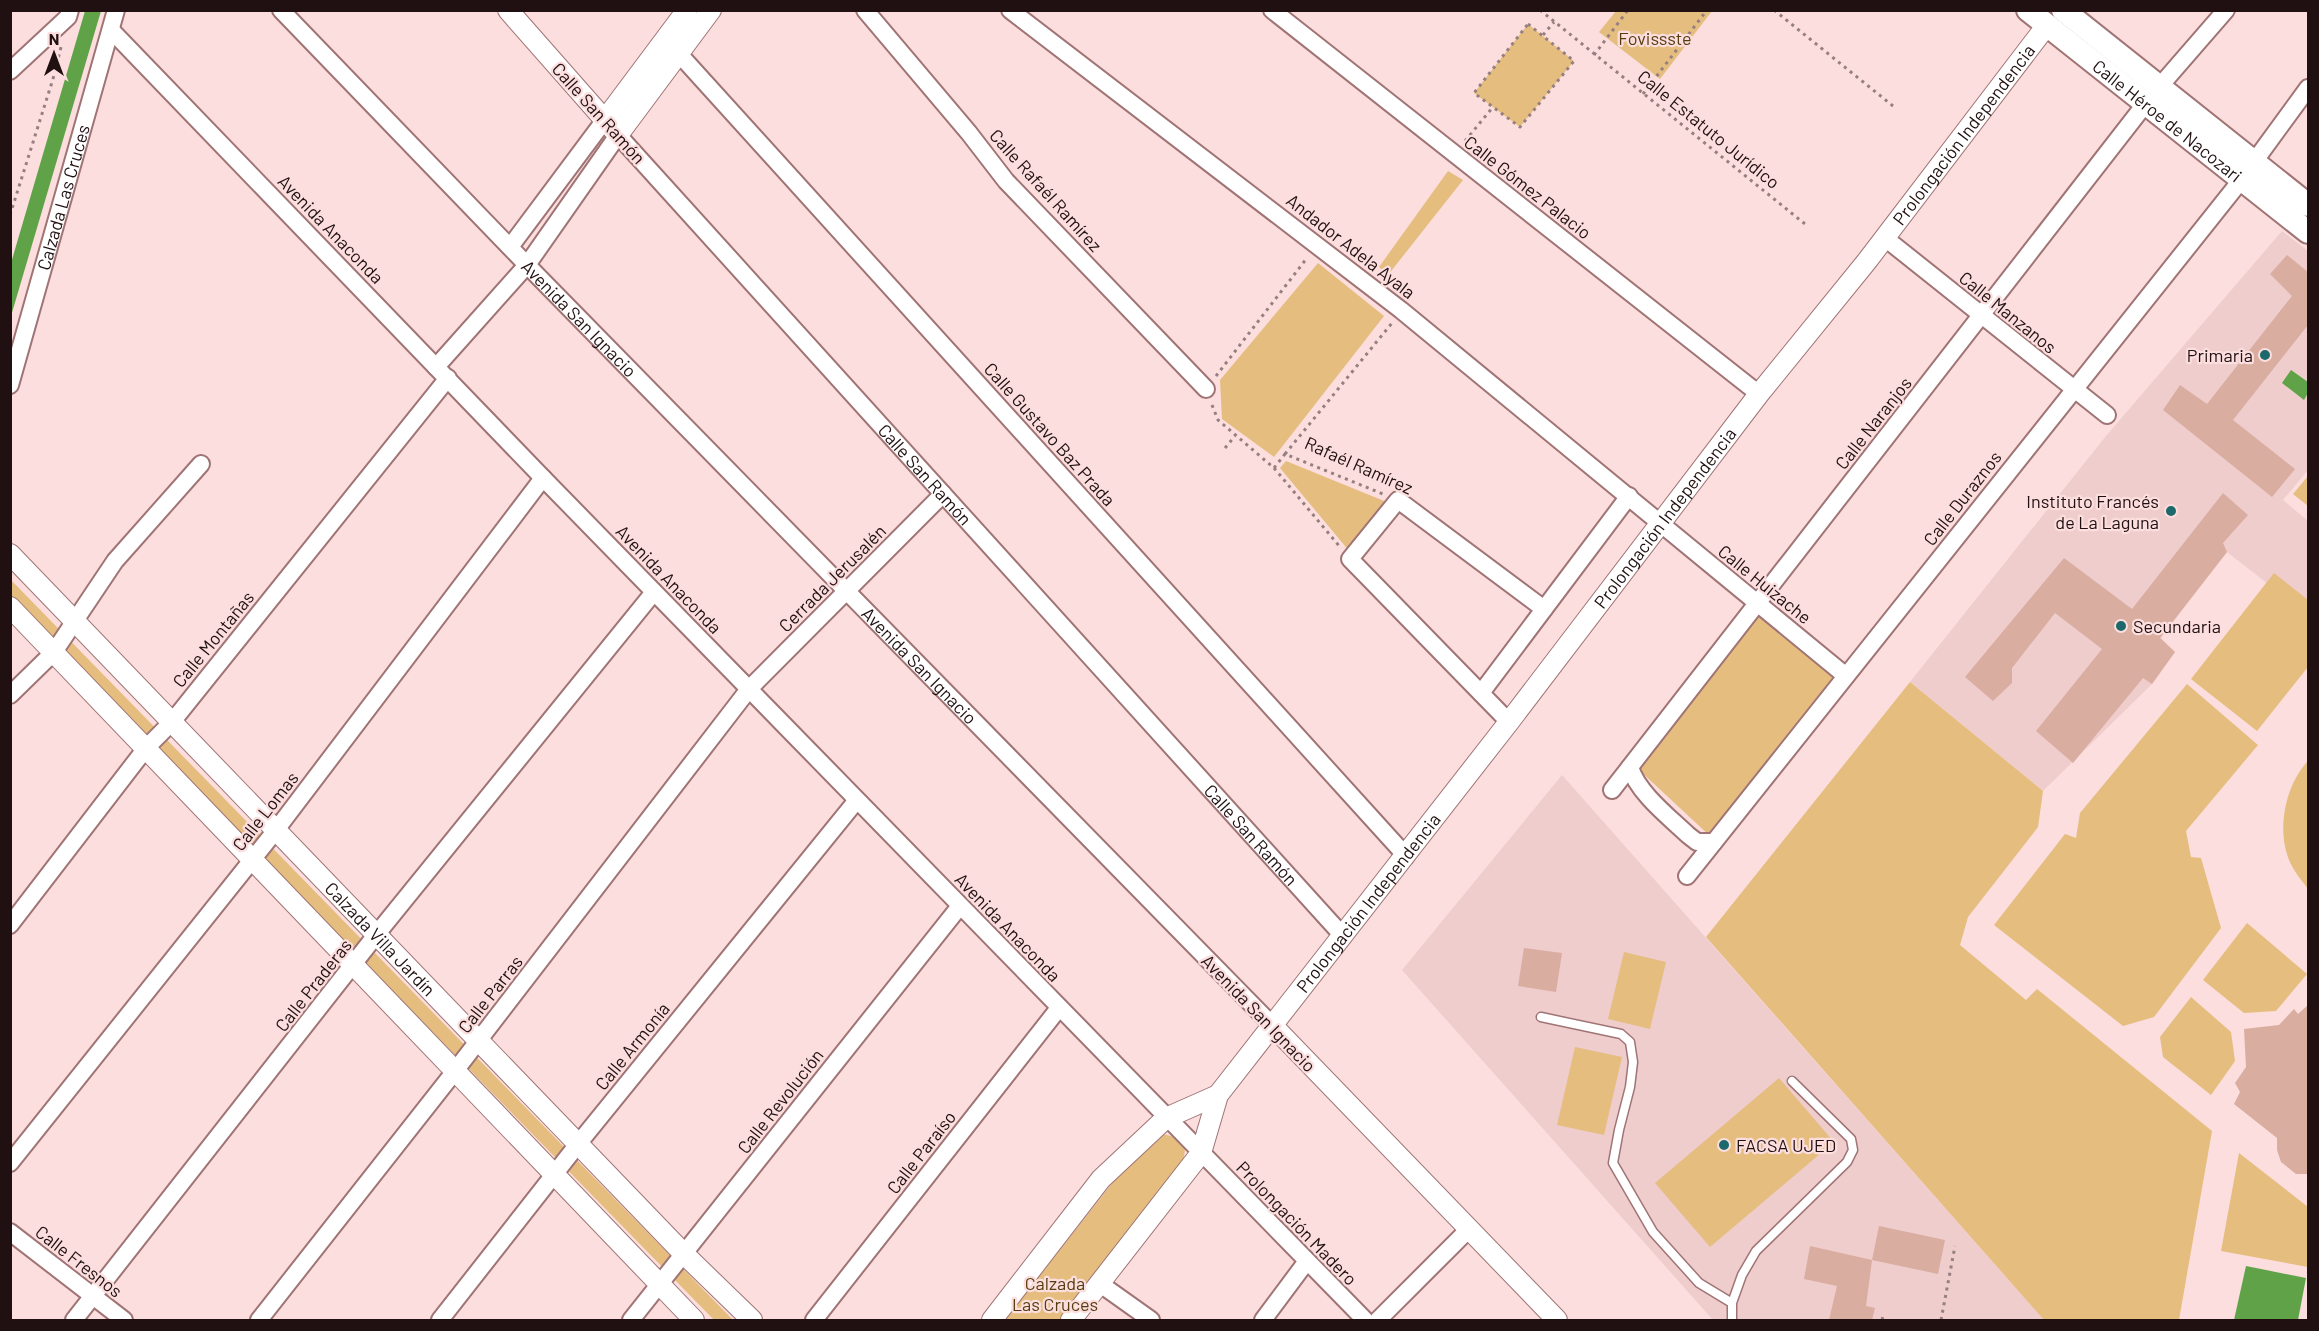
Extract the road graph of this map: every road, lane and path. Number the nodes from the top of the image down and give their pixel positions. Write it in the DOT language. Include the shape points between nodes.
graph roads {
  1 [pos="116,10"];
  2 [pos="281,10"];
  3 [pos="508,10"];
  4 [pos="687,10"];
  5 [pos="711,10"];
  6 [pos="865,10"];
  7 [pos="1010,10"];
  8 [pos="1272,10"];
  9 [pos="1540,10"];
  10 [pos="1628,10"];
  11 [pos="1707,10"];
  12 [pos="1774,10"];
  13 [pos="2028,10"];
  14 [pos="2226,10"];
  15 [pos="69,14"];
  16 [pos="2056,15"];
  17 [pos="1554,22"];
  18 [pos="111,30"];
  19 [pos="1543,35"];
  20 [pos="671,46"];
  21 [pos="1594,55"];
  22 [pos="10,72"];
  23 [pos="2308,88"];
  24 [pos="1643,94"];
  25 [pos="2153,95"];
  26 [pos="1893,106"];
  27 [pos="1493,107"];
  28 [pos="611,128"];
  29 [pos="1454,153"];
  30 [pos="2248,170"];
  31 [pos="2308,205"];
  32 [pos="10,215"];
  33 [pos="1805,224"];
  34 [pos="2308,232"];
  35 [pos="1884,238"];
  36 [pos="1317,244"];
  37 [pos="510,247"];
  38 [pos="528,265"];
  39 [pos="1401,310"];
  40 [pos="1981,315"];
  41 [pos="442,373"];
  42 [pos="10,385"];
  43 [pos="2073,388"];
  44 [pos="1206,389"];
  45 [pos="1759,394"];
  46 [pos="2107,415"];
  47 [pos="1235,436"];
  48 [pos="1225,448"];
  49 [pos="1286,454"];
  50 [pos="201,464"];
  51 [pos="1274,468"];
  52 [pos="543,478"];
  53 [pos="943,494"];
  54 [pos="1629,496"];
  55 [pos="1398,501"];
  56 [pos="1659,522"];
  57 [pos="10,554"];
  58 [pos="1350,559"];
  59 [pos="846,590"];
  60 [pos="654,592"];
  61 [pos="1758,603"];
  62 [pos="10,607"];
  63 [pos="1544,609"];
  64 [pos="74,620"];
  65 [pos="54,652"];
  66 [pos="1846,676"];
  67 [pos="749,689"];
  68 [pos="1481,693"];
  69 [pos="10,695"];
  70 [pos="172,722"];
  71 [pos="1509,722"];
  72 [pos="146,748"];
  73 [pos="1630,767"];
  74 [pos="1612,790"];
  75 [pos="857,800"];
  76 [pos="276,830"];
  77 [pos="1714,842"];
  78 [pos="1406,856"];
  79 [pos="252,859"];
  80 [pos="1686,876"];
  81 [pos="960,906"];
  82 [pos="10,925"];
  83 [pos="376,934"];
  84 [pos="1343,936"];
  85 [pos="353,965"];
  86 [pos="1059,1008"];
  87 [pos="1541,1017"];
  88 [pos="1272,1025"];
  89 [pos="478,1040"];
  90 [pos="455,1071"];
  91 [pos="1792,1081"];
  92 [pos="1218,1095"];
  93 [pos="1166,1118"];
  94 [pos="578,1144"];
  95 [pos="1201,1153"];
  96 [pos="10,1163"];
  97 [pos="554,1174"];
  98 [pos="1469,1229"];
  99 [pos="10,1232"];
  100 [pos="1955,1246"];
  101 [pos="684,1254"];
  102 [pos="1307,1261"];
  103 [pos="659,1284"];
  104 [pos="1099,1284"];
  105 [pos="93,1296"];
  106 [pos="1732,1303"];
  107 [pos="74,1320"];
  108 [pos="124,1320"];
  109 [pos="259,1320"];
  110 [pos="440,1320"];
  111 [pos="631,1320"];
  112 [pos="694,1320"];
  113 [pos="752,1320"];
  114 [pos="814,1320"];
  115 [pos="992,1320"];
  116 [pos="1071,1320"];
  117 [pos="1151,1320"];
  118 [pos="1263,1320"];
  119 [pos="1365,1320"];
  120 [pos="1378,1320"];
  121 [pos="1557,1320"];
  122 [pos="1732,1320"];
  123 [pos="1941,1320"];
  1 -- 18 [label="street, Calzada Las Cruces"];
  2 -- 37 [label="street, Avenida San Ignacio"];
  3 -- 28 [label="street, Calle San Ramón"];
  4 -- 20 [label="street"];
  5 -- 20 [label="street"];
  6 -- 44 [label="street, Calle Rafaél Ramírez" via="1006,181"];
  7 -- 36 [label="street, Andador Adela Ayala"];
  8 -- 29 [label="street, Calle Gómez Palacio"];
  9 -- 17 [label="path, Calle Estatuto Jurídico"];
  10 -- 21 [label="path"];
  11 -- 24 [label="path"];
  12 -- 26 [label="path"];
  13 -- 16 [label="main road, Calle Héroe de Nacozari"];
  14 -- 25 [label="street, Calle Naranjos"];
  15 -- 22 [label="street"];
  15 -- 32 [label="path"];
  16 -- 25 [label="main road, Calle Héroe de Nacozari"];
  16 -- 35 [label="street, Prolongación Independencia"];
  17 -- 19 [label="path"];
  17 -- 21 [label="path, Calle Estatuto Jurídico"];
  18 -- 41 [label="street, Avenida Anaconda"];
  18 -- 42 [label="street, Calzada Las Cruces"];
  19 -- 27 [label="path" via="1528,24 1474,93"];
  19 -- 27 [label="path" via="1574,60 1520,127"];
  20 -- 28 [label="street"];
  20 -- 78 [label="street, Calle Gustavo Baz Prada"];
  21 -- 24 [label="path, Calle Estatuto Jurídico"];
  23 -- 30 [label="street, Calle Duraznos"];
  24 -- 33 [label="path, Calle Estatuto Jurídico"];
  25 -- 30 [label="main road, Calle Héroe de Nacozari"];
  25 -- 40 [label="street, Calle Naranjos"];
  27 -- 29 [label="path"];
  28 -- 37 [label="street"];
  28 -- 38 [label="street, Calle Montañas"];
  28 -- 53 [label="street, Calle San Ramón"];
  29 -- 45 [label="street, Calle Gómez Palacio"];
  30 -- 31 [label="main road, Calle Héroe de Nacozari"];
  30 -- 34 [label="main road, Calle Héroe de Nacozari"];
  30 -- 43 [label="street, Calle Duraznos"];
  35 -- 40 [label="street, Calle Manzanos"];
  35 -- 45 [label="street, Prolongación Independencia"];
  36 -- 39 [label="street, Andador Adela Ayala"];
  36 -- 44 [label="path"];
  37 -- 38 [label="street, Avenida San Ignacio"];
  38 -- 41 [label="street, Calle Montañas"];
  38 -- 59 [label="street, Avenida San Ignacio"];
  39 -- 49 [label="path"];
  39 -- 54 [label="street, Andador Adela Ayala"];
  40 -- 43 [label="street, Calle Manzanos"];
  40 -- 61 [label="street, Calle Naranjos"];
  41 -- 52 [label="street, Avenida Anaconda"];
  41 -- 70 [label="street, Calle Montañas"];
  43 -- 46 [label="street, Calle Manzanos"];
  43 -- 66 [label="street, Calle Duraznos"];
  44 -- 47 [label="path" via="1218,420"];
  45 -- 56 [label="street, Prolongación Independencia"];
  47 -- 48 [label="path"];
  47 -- 51 [label="path"];
  49 -- 51 [label="path, Rafaél Ramírez"];
  49 -- 55 [label="path, Rafaél Ramírez"];
  50 -- 64 [label="street" via="115,561"];
  51 -- 58 [label="path"];
  52 -- 60 [label="street, Avenida Anaconda"];
  52 -- 76 [label="street, Calle Lomas"];
  53 -- 59 [label="street, Cerrada Jerusalén"];
  53 -- 84 [label="street, Calle San Ramón"];
  54 -- 56 [label="street, Andador Adela Ayala"];
  54 -- 63 [label="street"];
  55 -- 58 [label="street"];
  55 -- 63 [label="street, Rafaél Ramírez"];
  56 -- 61 [label="street, Calle Huizache"];
  56 -- 71 [label="street, Prolongación Independencia"];
  57 -- 64 [label="street, Calzada Villa Jardín"];
  58 -- 68 [label="street"];
  59 -- 67 [label="street, Cerrada Jerusalén"];
  59 -- 88 [label="street, Avenida San Ignacio"];
  60 -- 67 [label="street, Avenida Anaconda"];
  60 -- 83 [label="street, Calle Praderas"];
  61 -- 66 [label="street, Calle Huizache"];
  61 -- 73 [label="street, Calle Naranjos"];
  62 -- 65 [label="street, Calzada Villa Jardín"];
  63 -- 68 [label="street"];
  64 -- 65 [label="street"];
  64 -- 70 [label="street, Calzada Villa Jardín"];
  65 -- 69 [label="street"];
  65 -- 72 [label="street, Calzada Villa Jardín"];
  66 -- 77 [label="street, Calle Duraznos"];
  67 -- 75 [label="street, Avenida Anaconda"];
  67 -- 89 [label="street, Calle Parras"];
  68 -- 71 [label="street"];
  70 -- 72 [label="street, Calle Montañas"];
  70 -- 76 [label="street, Calzada Villa Jardín"];
  71 -- 78 [label="street, Prolongación Independencia"];
  72 -- 79 [label="street, Calzada Villa Jardín"];
  72 -- 82 [label="street, Calle Montañas"];
  73 -- 74 [label="street, Calle Naranjos"];
  73 -- 77 [label="street" via="1639,787 1688,836 1697,842"];
  75 -- 81 [label="street, Avenida Anaconda"];
  75 -- 94 [label="street, Calle Armonía"];
  76 -- 79 [label="street, Calle Lomas"];
  76 -- 83 [label="street, Calzada Villa Jardín"];
  77 -- 80 [label="street, Calle Duraznos"];
  78 -- 84 [label="street, Prolongación Independencia"];
  79 -- 85 [label="street, Calzada Villa Jardín"];
  79 -- 96 [label="street, Calle Lomas"];
  81 -- 86 [label="street, Avenida Anaconda"];
  81 -- 101 [label="street, Calle Revolución"];
  83 -- 85 [label="street, Calle Praderas"];
  83 -- 89 [label="street, Calzada Villa Jardín"];
  84 -- 88 [label="street, Prolongación Independencia"];
  85 -- 90 [label="street, Calzada Villa Jardín"];
  85 -- 105 [label="street, Calle Praderas"];
  86 -- 93 [label="street, Avenida Anaconda"];
  86 -- 114 [label="street, Calle Paraíso"];
  87 -- 106 [label="lane" via="1621,1034 1629,1042 1633,1062 1630,1087 1613,1163 1653,1232 1699,1284"];
  88 -- 92 [label="street"];
  88 -- 98 [label="street, Avenida San Ignacio"];
  89 -- 90 [label="street, Calle Parras"];
  89 -- 94 [label="street, Calzada Villa Jardín"];
  90 -- 97 [label="street, Calzada Villa Jardín"];
  90 -- 109 [label="street, Calle Parras"];
  91 -- 106 [label="lane" via="1851,1139 1853,1150 1847,1162 1756,1251"];
  92 -- 93 [label="street"];
  92 -- 95 [label="street"];
  93 -- 95 [label="street, Avenida Anaconda"];
  93 -- 115 [label="street" via="1101,1179"];
  94 -- 97 [label="street, Calle Armonía"];
  94 -- 101 [label="street, Calzada Villa Jardín"];
  95 -- 102 [label="street, Prolongación Madero"];
  95 -- 104 [label="street"];
  97 -- 103 [label="street, Calzada Villa Jardín"];
  97 -- 110 [label="street, Calle Armonía"];
  98 -- 120 [label="street"];
  98 -- 121 [label="street, Avenida San Ignacio"];
  99 -- 105 [label="street, Calle Fresnos"];
  100 -- 123 [label="path"];
  101 -- 103 [label="street, Calle Revolución"];
  101 -- 113 [label="street, Calzada Villa Jardín"];
  102 -- 118 [label="street"];
  102 -- 119 [label="street, Prolongación Madero"];
  103 -- 111 [label="street, Calle Revolución"];
  103 -- 112 [label="street, Calzada Villa Jardín"];
  104 -- 116 [label="street"];
  104 -- 117 [label="street"];
  105 -- 107 [label="street, Calle Praderas"];
  105 -- 108 [label="street, Calle Fresnos"];
  106 -- 122 [label="lane"];
}
